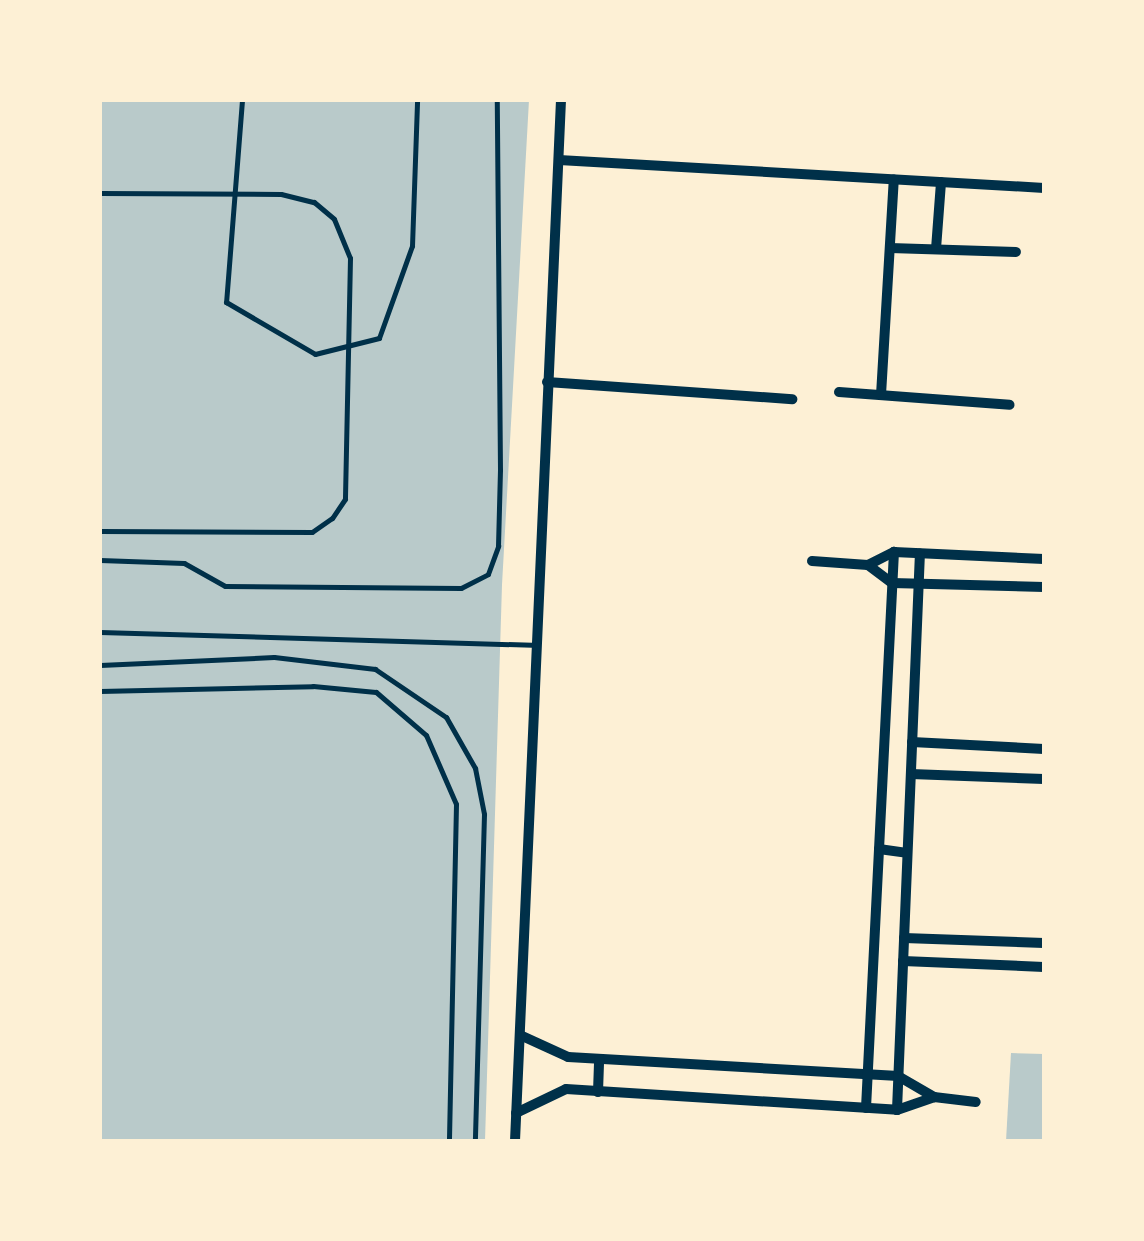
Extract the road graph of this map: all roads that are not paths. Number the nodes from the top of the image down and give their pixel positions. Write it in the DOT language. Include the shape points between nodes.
graph roads {
  1 [pos="562,100"];
  2 [pos="559,160"];
  3 [pos="894,179"];
  4 [pos="941,182"];
  5 [pos="1044,188"];
  6 [pos="890,248"];
  7 [pos="936,249"];
  8 [pos="1016,252"];
  9 [pos="547,382"];
  10 [pos="840,392"];
  11 [pos="881,395"];
  12 [pos="792,399"];
  13 [pos="1010,405"];
  14 [pos="894,552"];
  15 [pos="920,554"];
  16 [pos="1044,559"];
  17 [pos="812,561"];
  18 [pos="868,565"];
  19 [pos="892,583"];
  20 [pos="918,584"];
  21 [pos="1044,587"];
  22 [pos="100,632"];
  23 [pos="532,645"];
  24 [pos="912,742"];
  25 [pos="1044,749"];
  26 [pos="911,774"];
  27 [pos="1044,779"];
  28 [pos="879,850"];
  29 [pos="908,854"];
  30 [pos="904,938"];
  31 [pos="1044,943"];
  32 [pos="903,961"];
  33 [pos="1044,966"];
  34 [pos="520,1035"];
  35 [pos="599,1059"];
  36 [pos="868,1074"];
  37 [pos="898,1076"];
  38 [pos="598,1092"];
  39 [pos="934,1097"];
  40 [pos="976,1102"];
  41 [pos="866,1108"];
  42 [pos="897,1110"];
  43 [pos="516,1113"];
  44 [pos="515,1141"];
  1 -- 2 [label="street"];
  2 -- 3 [label="street"];
  2 -- 9 [label="street"];
  3 -- 4 [label="street"];
  3 -- 6 [label="street"];
  4 -- 5 [label="street"];
  4 -- 7 [label="street"];
  6 -- 7 [label="street"];
  6 -- 11 [label="street"];
  7 -- 8 [label="street"];
  9 -- 12 [label="street"];
  9 -- 23 [label="street"];
  10 -- 11 [label="street"];
  11 -- 13 [label="street"];
  14 -- 15 [label="street"];
  14 -- 18 [label="street"];
  14 -- 19 [label="street"];
  15 -- 16 [label="street"];
  15 -- 20 [label="street"];
  17 -- 18 [label="street"];
  18 -- 19 [label="street"];
  19 -- 20 [label="street"];
  19 -- 28 [label="street"];
  20 -- 21 [label="street"];
  20 -- 24 [label="street"];
  22 -- 23 [label="lane"];
  23 -- 34 [label="street"];
  24 -- 25 [label="street"];
  24 -- 26 [label="street"];
  26 -- 27 [label="street"];
  26 -- 29 [label="street"];
  28 -- 29 [label="street"];
  28 -- 36 [label="street"];
  29 -- 30 [label="street"];
  30 -- 31 [label="street"];
  30 -- 32 [label="street"];
  32 -- 33 [label="street"];
  32 -- 37 [label="street"];
  34 -- 35 [label="street" via="568,1057"];
  34 -- 43 [label="street"];
  35 -- 36 [label="street"];
  35 -- 38 [label="street"];
  36 -- 37 [label="street"];
  36 -- 41 [label="street"];
  37 -- 39 [label="street"];
  37 -- 42 [label="street"];
  38 -- 41 [label="street"];
  38 -- 43 [label="street" via="548,1094"];
  39 -- 40 [label="street"];
  39 -- 42 [label="street"];
  41 -- 42 [label="street"];
  43 -- 44 [label="street"];
}
